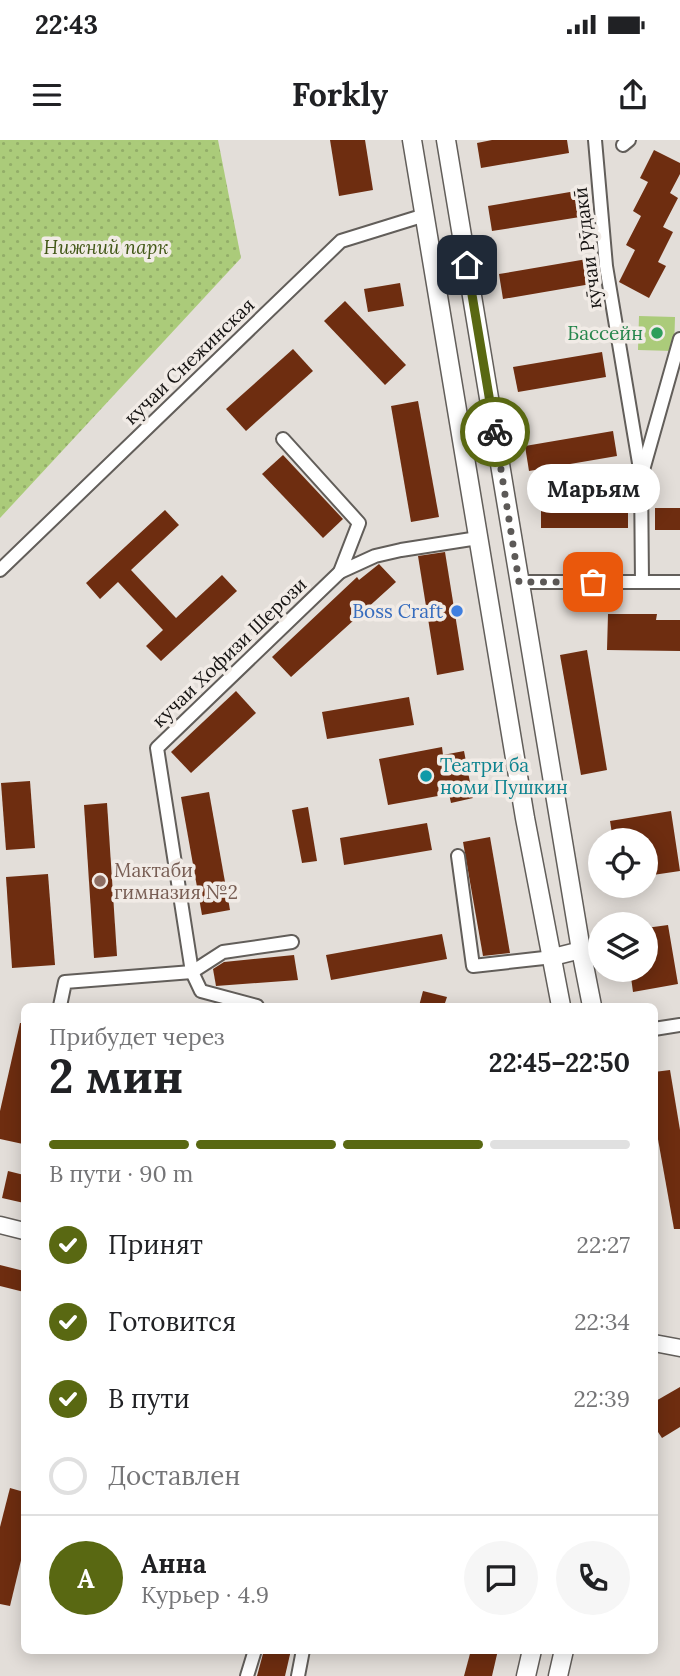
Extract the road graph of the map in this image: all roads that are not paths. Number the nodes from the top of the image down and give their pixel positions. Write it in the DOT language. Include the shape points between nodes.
graph roads {
  1 [pos="412,140"];
  2 [pos="446,140"];
  3 [pos="595,140"];
  4 [pos="425,215"];
  5 [pos="467,265"];
  6 [pos="433,270"];
  7 [pos="680,339"];
  8 [pos="283,439"];
  9 [pos="641,475"];
  10 [pos="478,538"];
  11 [pos="0,570"];
  12 [pos="340,572"];
  13 [pos="519,582"];
  14 [pos="642,582"];
  15 [pos="680,582"];
  16 [pos="458,856"];
  17 [pos="292,942"];
  18 [pos="581,950"];
  19 [pos="552,957"];
  20 [pos="192,972"];
  21 [pos="61,1003"];
  22 [pos="246,1003"];
  23 [pos="560,1003"];
  24 [pos="591,1003"];
  25 [pos="680,1024"];
  26 [pos="658,1028"];
  27 [pos="0,1225"];
  28 [pos="21,1230"];
  29 [pos="658,1344"];
  30 [pos="680,1348"];
  31 [pos="254,1654"];
  32 [pos="302,1654"];
  33 [pos="531,1654"];
  34 [pos="563,1654"];
  35 [pos="247,1676"];
  36 [pos="298,1676"];
  37 [pos="526,1676"];
  38 [pos="558,1676"];
  1 -- 4 [label="main road"];
  2 -- 5 [label="main road"];
  3 -- 9 [label="street, кӯчаи Рӯдакӣ" via="606,266"];
  4 -- 6 [label="main road"];
  4 -- 11 [label="street, кучаи Снежинская" via="341,242"];
  5 -- 6 [label="street"];
  5 -- 13 [label="main road"];
  6 -- 10 [label="main road"];
  7 -- 9 [label="street, кӯчаи Рӯдакӣ"];
  8 -- 12 [label="street" via="359,523"];
  9 -- 14 [label="street, кӯчаи Рӯдакӣ"];
  10 -- 12 [label="street" via="375,556"];
  10 -- 19 [label="main road"];
  12 -- 20 [label="street, кучаи Хофизи Шерози" via="157,748"];
  13 -- 14 [label="street"];
  13 -- 18 [label="main road"];
  14 -- 15 [label="street"];
  16 -- 19 [label="street" via="472,966"];
  17 -- 20 [label="street" via="223,952"];
  18 -- 19 [label="street"];
  18 -- 24 [label="main road"];
  19 -- 23 [label="main road"];
  20 -- 21 [label="street" via="65,982"];
  20 -- 22 [label="street" via="201,991"];
  25 -- 26 [label="street"];
  27 -- 28 [label="street"];
  29 -- 30 [label="street"];
  31 -- 35 [label="street"];
  32 -- 36 [label="street"];
  33 -- 37 [label="main road"];
  34 -- 38 [label="main road"];
}
